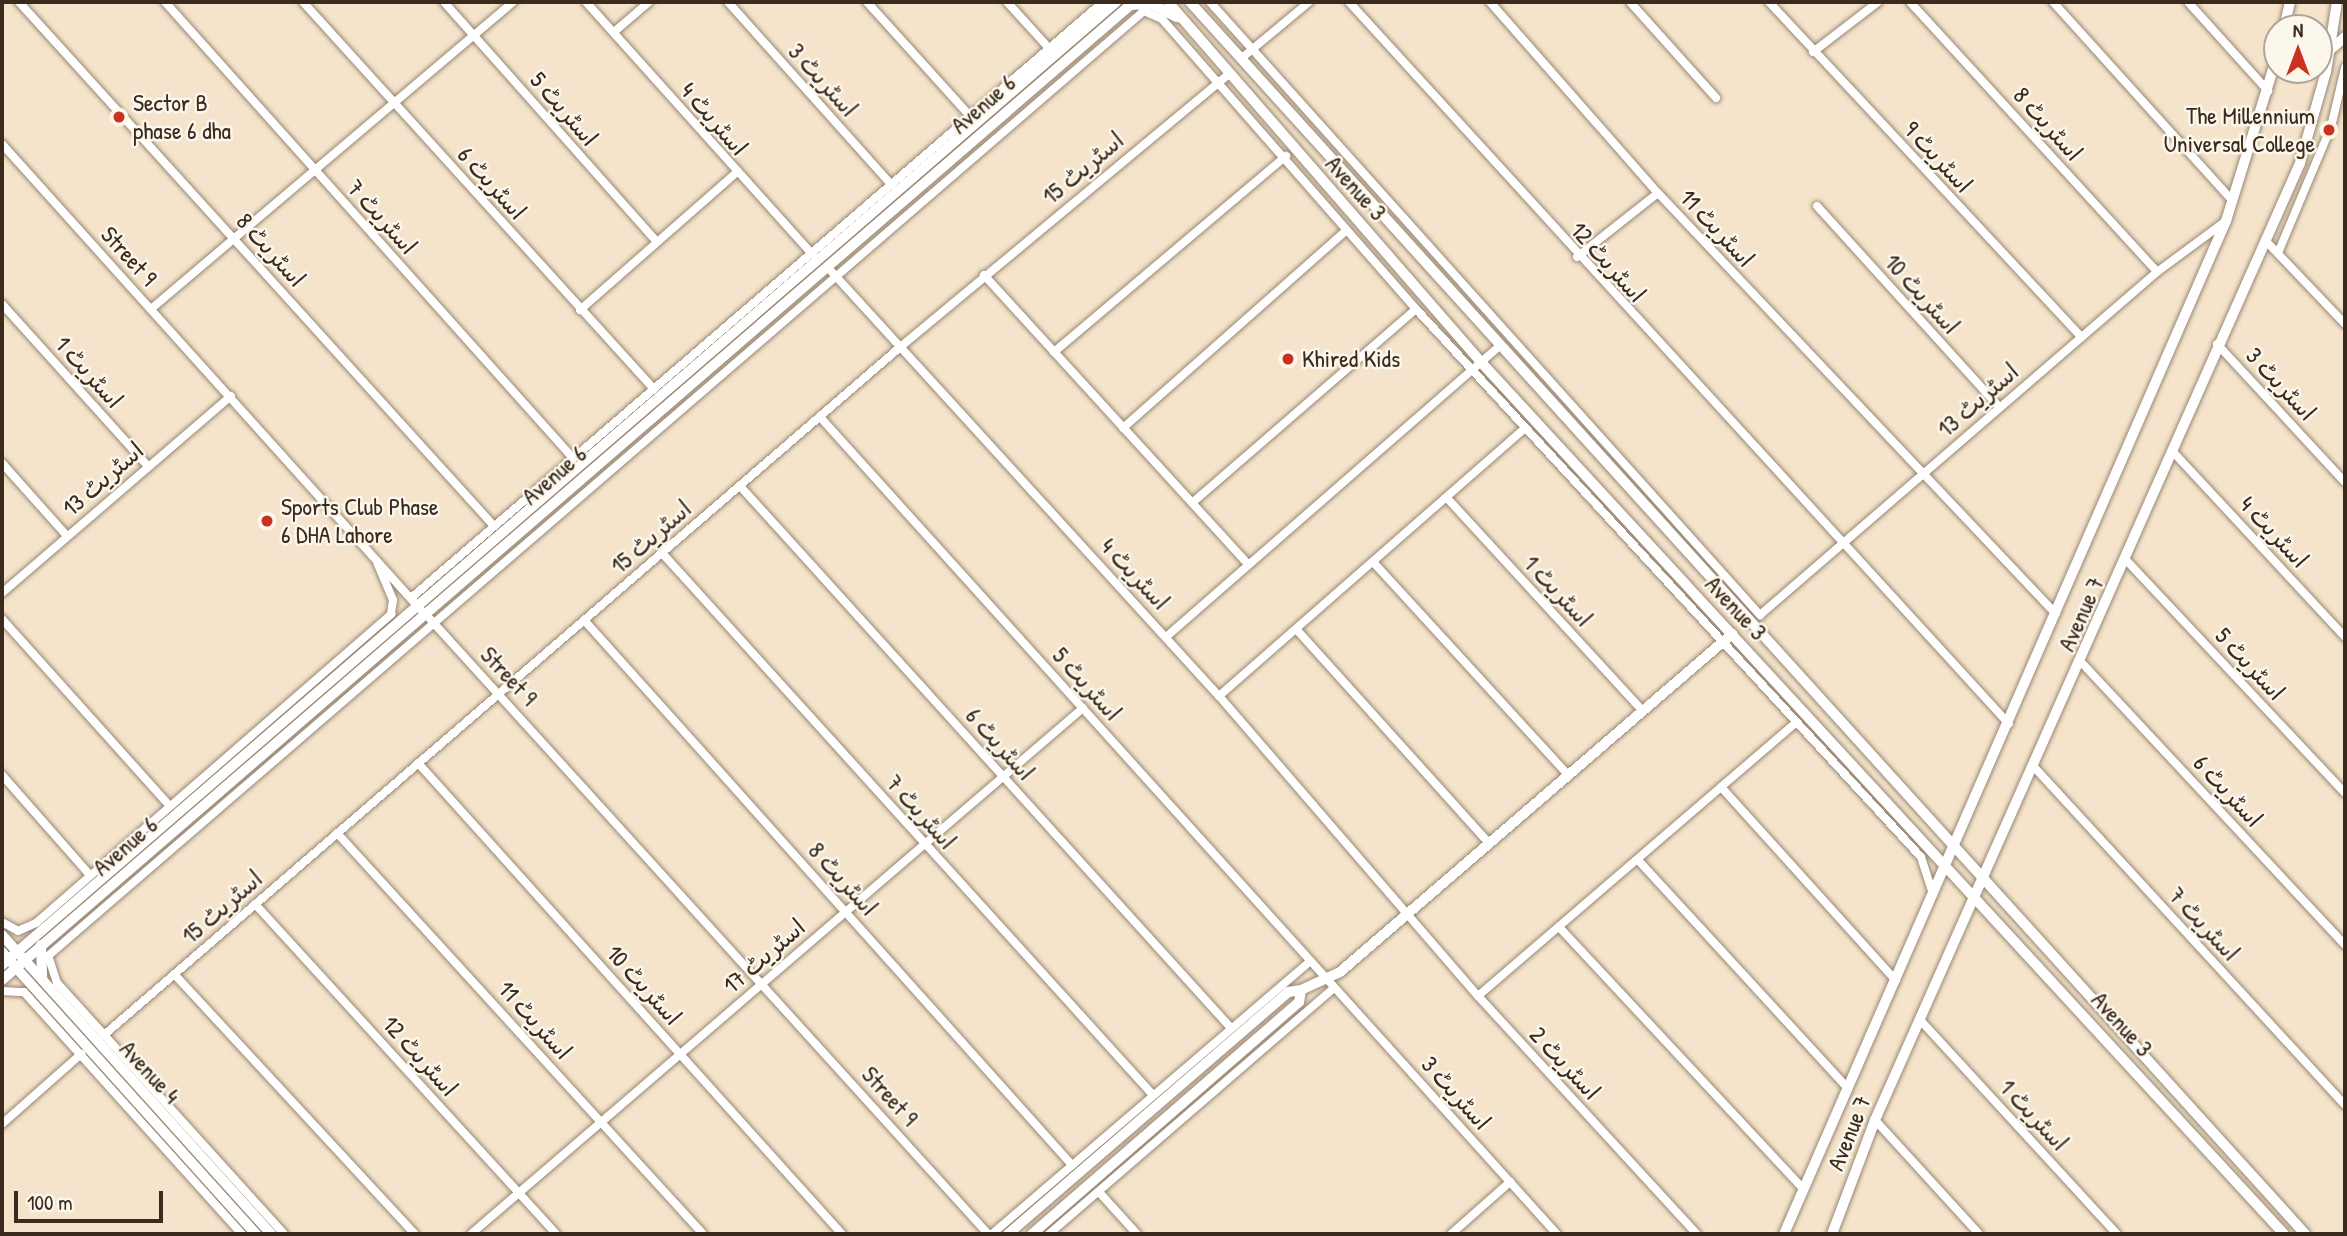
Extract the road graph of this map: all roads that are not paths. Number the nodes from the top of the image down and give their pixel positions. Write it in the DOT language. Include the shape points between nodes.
graph roads {
  1 [pos="19,2"];
  2 [pos="164,2"];
  3 [pos="303,2"];
  4 [pos="444,2"];
  5 [pos="513,2"];
  6 [pos="586,2"];
  7 [pos="649,2"];
  8 [pos="728,2"];
  9 [pos="867,2"];
  10 [pos="1007,2"];
  11 [pos="1168,2"];
  12 [pos="1210,2"];
  13 [pos="1309,2"];
  14 [pos="1349,2"];
  15 [pos="1490,2"];
  16 [pos="1630,2"];
  17 [pos="1769,2"];
  18 [pos="1878,2"];
  19 [pos="1910,2"];
  20 [pos="2053,2"];
  21 [pos="2188,2"];
  22 [pos="2339,2"];
  23 [pos="1132,3"];
  24 [pos="1107,4"];
  25 [pos="1194,4"];
  26 [pos="2345,6"];
  27 [pos="1120,20"];
  28 [pos="1182,20"];
  29 [pos="614,32"];
  30 [pos="474,35"];
  31 [pos="2333,37"];
  32 [pos="1048,47"];
  33 [pos="1252,48"];
  34 [pos="1814,52"];
  35 [pos="1242,57"];
  36 [pos="2345,68"];
  37 [pos="1229,74"];
  38 [pos="1218,82"];
  39 [pos="2271,84"];
  40 [pos="2322,84"];
  41 [pos="2269,91"];
  42 [pos="1716,99"];
  43 [pos="394,103"];
  44 [pos="969,115"];
  45 [pos="2,144"];
  46 [pos="1286,156"];
  47 [pos="313,168"];
  48 [pos="735,174"];
  49 [pos="890,183"];
  50 [pos="1658,193"];
  51 [pos="2233,201"];
  52 [pos="1817,206"];
  53 [pos="2226,221"];
  54 [pos="1346,231"];
  55 [pos="234,238"];
  56 [pos="2265,240"];
  57 [pos="656,241"];
  58 [pos="2278,253"];
  59 [pos="813,255"];
  60 [pos="1577,257"];
  61 [pos="830,270"];
  62 [pos="2157,272"];
  63 [pos="984,275"];
  64 [pos="2,304"];
  65 [pos="151,309"];
  66 [pos="1416,309"];
  67 [pos="580,310"];
  68 [pos="2345,324"];
  69 [pos="2081,337"];
  70 [pos="2217,344"];
  71 [pos="1498,347"];
  72 [pos="899,348"];
  73 [pos="1054,352"];
  74 [pos="1480,360"];
  75 [pos="1470,369"];
  76 [pos="653,388"];
  77 [pos="231,396"];
  78 [pos="1999,407"];
  79 [pos="820,417"];
  80 [pos="1123,428"];
  81 [pos="1524,429"];
  82 [pos="2174,453"];
  83 [pos="572,457"];
  84 [pos="2,463"];
  85 [pos="148,466"];
  86 [pos="1921,474"];
  87 [pos="2345,482"];
  88 [pos="740,486"];
  89 [pos="1447,498"];
  90 [pos="1192,503"];
  91 [pos="494,526"];
  92 [pos="67,536"];
  93 [pos="1841,545"];
  94 [pos="662,553"];
  95 [pos="375,558"];
  96 [pos="2127,561"];
  97 [pos="1374,563"];
  98 [pos="1248,564"];
  99 [pos="2,593"];
  100 [pos="421,610"];
  101 [pos="2056,614"];
  102 [pos="2,619"];
  103 [pos="584,620"];
  104 [pos="1297,630"];
  105 [pos="1732,634"];
  106 [pos="1166,637"];
  107 [pos="2345,637"];
  108 [pos="1720,644"];
  109 [pos="2082,663"];
  110 [pos="500,696"];
  111 [pos="1219,696"];
  112 [pos="1083,708"];
  113 [pos="1642,710"];
  114 [pos="2009,724"];
  115 [pos="1793,725"];
  116 [pos="418,764"];
  117 [pos="2035,768"];
  118 [pos="2,775"];
  119 [pos="1568,775"];
  120 [pos="1004,776"];
  121 [pos="1721,787"];
  122 [pos="2345,793"];
  123 [pos="168,804"];
  124 [pos="1914,828"];
  125 [pos="337,833"];
  126 [pos="1902,838"];
  127 [pos="1489,843"];
  128 [pos="925,844"];
  129 [pos="1956,846"];
  130 [pos="1638,860"];
  131 [pos="1948,864"];
  132 [pos="89,874"];
  133 [pos="1985,881"];
  134 [pos="1977,896"];
  135 [pos="1934,897"];
  136 [pos="255,904"];
  137 [pos="846,911"];
  138 [pos="1409,914"];
  139 [pos="2,922"];
  140 [pos="1559,927"];
  141 [pos="39,934"];
  142 [pos="2,935"];
  143 [pos="58,938"];
  144 [pos="2345,946"];
  145 [pos="21,956"];
  146 [pos="7,961"];
  147 [pos="1310,961"];
  148 [pos="175,975"];
  149 [pos="42,978"];
  150 [pos="1325,978"];
  151 [pos="763,981"];
  152 [pos="1896,981"];
  153 [pos="2,982"];
  154 [pos="29,983"];
  155 [pos="54,986"];
  156 [pos="1334,988"];
  157 [pos="1301,990"];
  158 [pos="2,991"];
  159 [pos="1478,996"];
  160 [pos="35,997"];
  161 [pos="1922,1022"];
  162 [pos="1231,1028"];
  163 [pos="104,1035"];
  164 [pos="680,1053"];
  165 [pos="81,1054"];
  166 [pos="1849,1088"];
  167 [pos="1153,1095"];
  168 [pos="2345,1105"];
  169 [pos="1875,1119"];
  170 [pos="601,1121"];
  171 [pos="2,1124"];
  172 [pos="1072,1165"];
  173 [pos="1112,1173"];
  174 [pos="1510,1182"];
  175 [pos="1803,1189"];
  176 [pos="517,1192"];
  177 [pos="1099,1192"];
  178 [pos="1835,1233"];
  179 [pos="242,1234"];
  180 [pos="256,1234"];
  181 [pos="271,1234"];
  182 [pos="284,1234"];
  183 [pos="415,1234"];
  184 [pos="471,1234"];
  185 [pos="556,1234"];
  186 [pos="703,1234"];
  187 [pos="842,1234"];
  188 [pos="990,1234"];
  189 [pos="1007,1234"];
  190 [pos="1032,1234"];
  191 [pos="1049,1234"];
  192 [pos="1137,1234"];
  193 [pos="1451,1234"];
  194 [pos="1557,1234"];
  195 [pos="1697,1234"];
  196 [pos="1784,1234"];
  197 [pos="1979,1234"];
  198 [pos="2117,1234"];
  199 [pos="2284,1234"];
  200 [pos="2305,1234"];
  1 -- 55 [label="street, اسٹریٹ 8"];
  2 -- 47 [label="street, اسٹریٹ 7"];
  3 -- 43 [label="street, اسٹریٹ 6"];
  4 -- 30 [label="street, اسٹریٹ 5"];
  5 -- 30 [label="street"];
  6 -- 29 [label="street, اسٹریٹ 4"];
  7 -- 29 [label="street"];
  8 -- 49 [label="street, اسٹریٹ 3"];
  9 -- 44 [label="street"];
  10 -- 32 [label="street"];
  11 -- 28 [label="main road, Avenue 3"];
  12 -- 33 [label="street"];
  13 -- 33 [label="street"];
  14 -- 60 [label="street, اسٹریٹ 12"];
  15 -- 50 [label="street, اسٹریٹ 11"];
  16 -- 42 [label="street"];
  17 -- 34 [label="street, اسٹریٹ 9"];
  18 -- 34 [label="street"];
  19 -- 62 [label="street, اسٹریٹ 8"];
  20 -- 51 [label="street"];
  21 -- 41 [label="street"];
  22 -- 26 [label="main road"];
  22 -- 31 [label="main road, Avenue 7"];
  23 -- 27 [label="main road, Avenue 6"];
  23 -- 28 [label="main road" via="1151,4"];
  24 -- 32 [label="street"];
  24 -- 59 [label="main road, Avenue 6"];
  25 -- 35 [label="main road, Avenue 3"];
  27 -- 38 [label="street" via="1144,12 1156,15"];
  27 -- 61 [label="main road, Avenue 6"];
  28 -- 37 [label="main road, Avenue 3"];
  29 -- 48 [label="street, اسٹریٹ 4"];
  30 -- 43 [label="street"];
  30 -- 57 [label="street, اسٹریٹ 5"];
  32 -- 44 [label="street"];
  33 -- 35 [label="street"];
  33 -- 93 [label="street, اسٹریٹ 13" via="1760,615"];
  34 -- 69 [label="street, اسٹریٹ 9"];
  35 -- 71 [label="main road, Avenue 3"];
  36 -- 58 [label="street" via="2331,127"];
  37 -- 38 [label="street, اسٹریٹ 15"];
  37 -- 74 [label="main road, Avenue 3"];
  38 -- 46 [label="street"];
  38 -- 63 [label="street, اسٹریٹ 15"];
  39 -- 41 [label="main road, Avenue 7"];
  40 -- 56 [label="main road, Avenue 7" via="2304,150"];
  41 -- 51 [label="main road, Avenue 7"];
  43 -- 47 [label="street"];
  43 -- 67 [label="street, اسٹریٹ 6"];
  44 -- 49 [label="street"];
  45 -- 65 [label="street, Street 9"];
  46 -- 54 [label="street"];
  46 -- 73 [label="street"];
  47 -- 55 [label="street"];
  47 -- 83 [label="street, اسٹریٹ 7"];
  48 -- 57 [label="street"];
  48 -- 59 [label="street, اسٹریٹ 4"];
  49 -- 59 [label="street"];
  50 -- 60 [label="street"];
  50 -- 86 [label="street, اسٹریٹ 11"];
  51 -- 53 [label="main road, Avenue 7"];
  52 -- 78 [label="street, اسٹریٹ 10"];
  53 -- 62 [label="street, اسٹریٹ 13"];
  53 -- 101 [label="main road, Avenue 7"];
  54 -- 66 [label="street"];
  54 -- 80 [label="street"];
  55 -- 65 [label="street"];
  55 -- 91 [label="street, اسٹریٹ 8"];
  56 -- 58 [label="street"];
  56 -- 70 [label="main road, Avenue 7"];
  57 -- 67 [label="street"];
  58 -- 68 [label="street"];
  59 -- 76 [label="street"];
  59 -- 100 [label="main road, Avenue 6"];
  60 -- 93 [label="street, اسٹریٹ 12"];
  61 -- 72 [label="street, اسٹریٹ 4"];
  61 -- 100 [label="main road, Avenue 6"];
  62 -- 69 [label="street, اسٹریٹ 13"];
  63 -- 72 [label="street, اسٹریٹ 15"];
  63 -- 73 [label="street"];
  64 -- 85 [label="street, اسٹریٹ 1"];
  65 -- 77 [label="street, Street 9"];
  66 -- 75 [label="street"];
  66 -- 90 [label="street"];
  67 -- 76 [label="street, اسٹریٹ 6"];
  69 -- 78 [label="street, اسٹریٹ 13"];
  70 -- 82 [label="main road, Avenue 7"];
  70 -- 87 [label="street, اسٹریٹ 3"];
  71 -- 74 [label="street"];
  71 -- 129 [label="main road, Avenue 3"];
  72 -- 79 [label="street, اسٹریٹ 15"];
  72 -- 106 [label="street, اسٹریٹ 4"];
  73 -- 80 [label="street"];
  74 -- 75 [label="street"];
  74 -- 105 [label="main road, Avenue 3"];
  75 -- 81 [label="street"];
  75 -- 98 [label="street"];
  76 -- 83 [label="street"];
  77 -- 85 [label="street, اسٹریٹ 13"];
  77 -- 95 [label="street, Street 9"];
  78 -- 86 [label="street, اسٹریٹ 13"];
  79 -- 88 [label="street, اسٹریٹ 15"];
  79 -- 112 [label="street, اسٹریٹ 5"];
  80 -- 90 [label="street"];
  81 -- 89 [label="street"];
  81 -- 108 [label="street"];
  82 -- 96 [label="main road, Avenue 7"];
  82 -- 107 [label="street, اسٹریٹ 4"];
  83 -- 91 [label="street"];
  84 -- 92 [label="street"];
  85 -- 92 [label="street, اسٹریٹ 13"];
  86 -- 93 [label="street, اسٹریٹ 13"];
  86 -- 101 [label="street, اسٹریٹ 11"];
  88 -- 94 [label="street, اسٹریٹ 15"];
  88 -- 120 [label="street, اسٹریٹ 6"];
  89 -- 97 [label="street"];
  89 -- 113 [label="street, اسٹریٹ 1"];
  90 -- 98 [label="street"];
  91 -- 100 [label="street"];
  92 -- 99 [label="street, اسٹریٹ 13"];
  93 -- 114 [label="street, اسٹریٹ 12"];
  94 -- 103 [label="street, اسٹریٹ 15"];
  94 -- 128 [label="street, اسٹریٹ 7"];
  95 -- 100 [label="street, Street 9"];
  95 -- 123 [label="street" via="393,600 391,614"];
  96 -- 109 [label="main road, Avenue 7"];
  96 -- 122 [label="street, اسٹریٹ 5"];
  97 -- 104 [label="street"];
  97 -- 119 [label="street"];
  98 -- 106 [label="street"];
  100 -- 110 [label="street, Street 9"];
  100 -- 141 [label="main road, Avenue 6"];
  100 -- 143 [label="main road, Avenue 6"];
  101 -- 114 [label="main road, Avenue 7"];
  102 -- 123 [label="street"];
  103 -- 110 [label="street, اسٹریٹ 15"];
  103 -- 137 [label="street, اسٹریٹ 8"];
  104 -- 111 [label="street"];
  104 -- 127 [label="street"];
  105 -- 108 [label="street"];
  105 -- 124 [label="main road, Avenue 3"];
  106 -- 111 [label="street, اسٹریٹ 4"];
  108 -- 113 [label="street"];
  108 -- 115 [label="street"];
  109 -- 117 [label="main road, Avenue 7"];
  109 -- 144 [label="street, اسٹریٹ 6"];
  110 -- 116 [label="street, اسٹریٹ 15"];
  110 -- 151 [label="street, Street 9"];
  111 -- 138 [label="street, اسٹریٹ 4"];
  112 -- 120 [label="street, اسٹریٹ 17"];
  112 -- 147 [label="street, اسٹریٹ 5"];
  113 -- 119 [label="street"];
  114 -- 129 [label="main road, Avenue 7"];
  115 -- 121 [label="street"];
  115 -- 126 [label="street"];
  116 -- 125 [label="street, اسٹریٹ 15"];
  116 -- 164 [label="street, اسٹریٹ 10"];
  117 -- 133 [label="main road, Avenue 7"];
  117 -- 168 [label="street, اسٹریٹ 7"];
  118 -- 132 [label="street"];
  119 -- 127 [label="street"];
  120 -- 128 [label="street, اسٹریٹ 17"];
  120 -- 162 [label="street, اسٹریٹ 6"];
  121 -- 130 [label="street"];
  121 -- 152 [label="street"];
  123 -- 132 [label="street"];
  124 -- 126 [label="street"];
  124 -- 131 [label="main road, Avenue 3"];
  125 -- 136 [label="street, اسٹریٹ 15"];
  125 -- 170 [label="street, اسٹریٹ 11"];
  126 -- 135 [label="street" via="1922,858"];
  127 -- 138 [label="street"];
  128 -- 137 [label="street, اسٹریٹ 17"];
  128 -- 167 [label="street, اسٹریٹ 7"];
  129 -- 131 [label="main road, Avenue 7"];
  129 -- 133 [label="main road, Avenue 3"];
  130 -- 140 [label="street"];
  130 -- 166 [label="street"];
  131 -- 134 [label="main road, Avenue 3"];
  131 -- 135 [label="main road, Avenue 7"];
  132 -- 141 [label="street"];
  133 -- 134 [label="main road, Avenue 7"];
  133 -- 200 [label="main road, Avenue 3"];
  134 -- 161 [label="main road, Avenue 7"];
  134 -- 199 [label="main road, Avenue 3"];
  135 -- 152 [label="main road, Avenue 7"];
  136 -- 148 [label="street, اسٹریٹ 15"];
  136 -- 176 [label="street, اسٹریٹ 12"];
  137 -- 151 [label="street, اسٹریٹ 17"];
  137 -- 172 [label="street, اسٹریٹ 8"];
  138 -- 150 [label="street"];
  138 -- 159 [label="street, اسٹریٹ 2"];
  139 -- 141 [label="street" via="18,931"];
  140 -- 159 [label="street"];
  140 -- 175 [label="street"];
  141 -- 142 [label="main road"];
  141 -- 143 [label="main road, Avenue 6"];
  141 -- 145 [label="main road, Avenue 6"];
  141 -- 149 [label="main road"];
  142 -- 145 [label="main road, Avenue 4"];
  143 -- 155 [label="street" via="47,960"];
  145 -- 146 [label="main road, Avenue 6"];
  145 -- 149 [label="main road, Avenue 4"];
  146 -- 153 [label="main road, Avenue 6"];
  146 -- 154 [label="main road, Avenue 4"];
  147 -- 150 [label="street, اسٹریٹ 5"];
  147 -- 162 [label="street"];
  148 -- 163 [label="street, اسٹریٹ 15"];
  148 -- 183 [label="street"];
  149 -- 155 [label="main road, Avenue 4"];
  150 -- 156 [label="street, اسٹریٹ 3"];
  150 -- 157 [label="street"];
  151 -- 164 [label="street, اسٹریٹ 17"];
  151 -- 188 [label="street, Street 9"];
  152 -- 166 [label="main road, Avenue 7"];
  153 -- 154 [label="main road"];
  154 -- 160 [label="main road, Avenue 4"];
  155 -- 163 [label="street"];
  155 -- 181 [label="main road, Avenue 4"];
  156 -- 173 [label="street"];
  156 -- 174 [label="street, اسٹریٹ 3"];
  157 -- 173 [label="main road" via="1299,1002"];
  157 -- 189 [label="main road" via="1288,992"];
  158 -- 160 [label="street" via="19,989"];
  159 -- 195 [label="street, اسٹریٹ 2"];
  160 -- 165 [label="street"];
  160 -- 180 [label="main road, Avenue 4"];
  161 -- 169 [label="main road, Avenue 7"];
  161 -- 198 [label="street, اسٹریٹ 1"];
  162 -- 167 [label="street"];
  163 -- 182 [label="street"];
  164 -- 170 [label="street, اسٹریٹ 17"];
  164 -- 187 [label="street, اسٹریٹ 10"];
  165 -- 171 [label="street"];
  165 -- 179 [label="street"];
  166 -- 175 [label="main road, Avenue 7"];
  167 -- 172 [label="street"];
  169 -- 178 [label="main road, Avenue 7"];
  169 -- 197 [label="street"];
  170 -- 176 [label="street, اسٹریٹ 17"];
  170 -- 186 [label="street, اسٹریٹ 11"];
  172 -- 188 [label="street"];
  173 -- 177 [label="street"];
  173 -- 190 [label="main road"];
  174 -- 193 [label="street"];
  174 -- 194 [label="street, اسٹریٹ 3"];
  175 -- 196 [label="main road, Avenue 7"];
  176 -- 184 [label="street, اسٹریٹ 17"];
  176 -- 185 [label="street, اسٹریٹ 12"];
  177 -- 191 [label="street"];
  177 -- 192 [label="street"];
}
